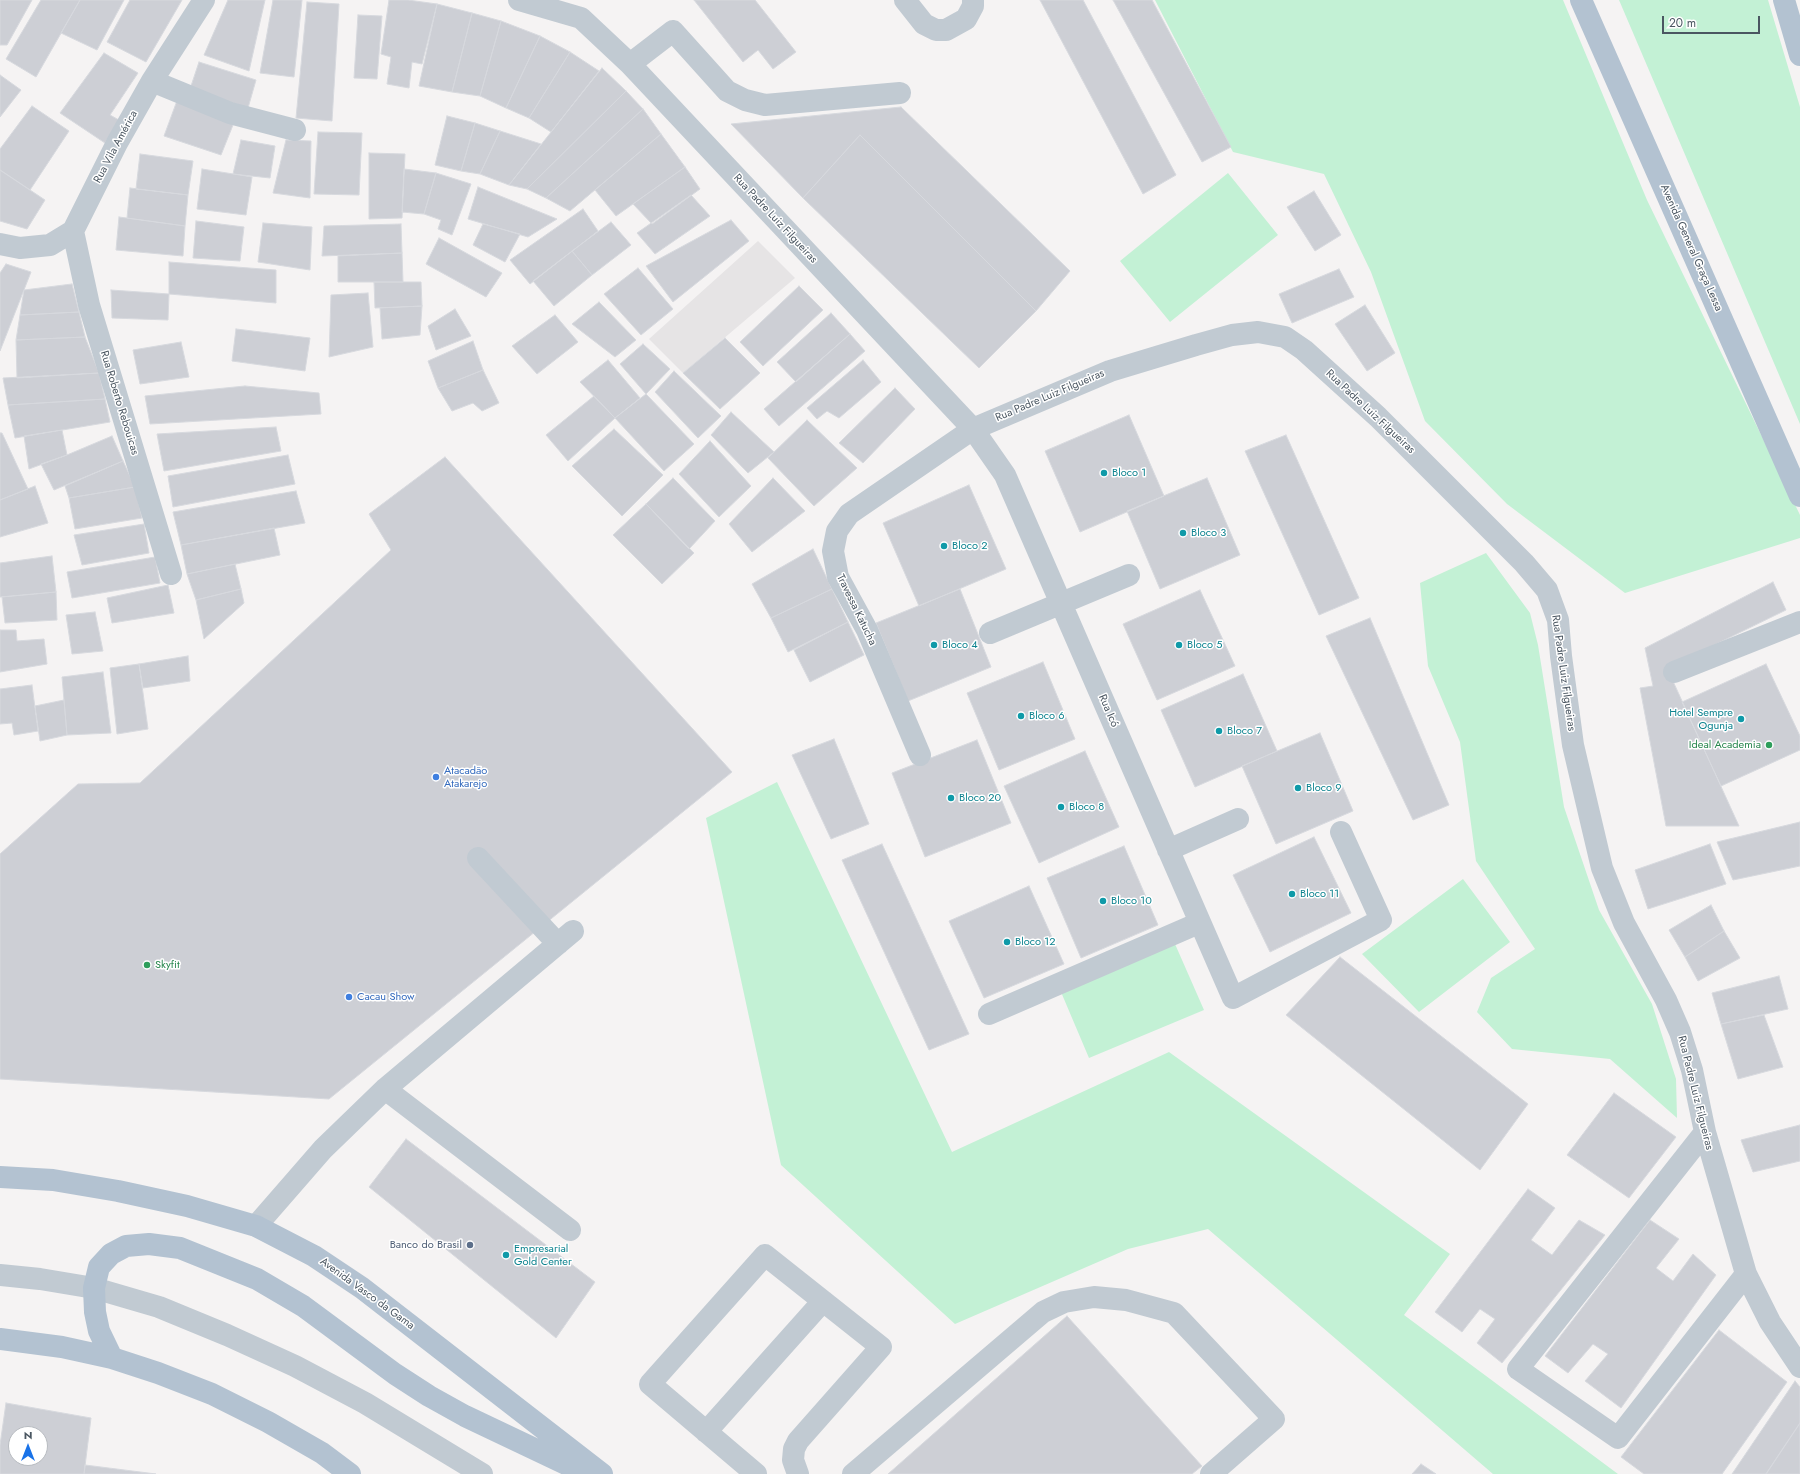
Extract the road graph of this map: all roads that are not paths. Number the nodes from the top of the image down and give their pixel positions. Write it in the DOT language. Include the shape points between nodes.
graph roads {
  1 [pos="204,0"];
  2 [pos="519,0"];
  3 [pos="559,0"];
  4 [pos="904,0"];
  5 [pos="973,0"];
  6 [pos="1581,0"];
  7 [pos="1784,0"];
  8 [pos="581,18"];
  9 [pos="1800,55"];
  10 [pos="630,64"];
  11 [pos="152,81"];
  12 [pos="900,93"];
  13 [pos="295,130"];
  14 [pos="73,231"];
  15 [pos="0,244"];
  16 [pos="973,429"];
  17 [pos="1800,496"];
  18 [pos="171,574"];
  19 [pos="1129,575"];
  20 [pos="1061,603"];
  21 [pos="1800,622"];
  22 [pos="990,633"];
  23 [pos="1674,672"];
  24 [pos="920,755"];
  25 [pos="1238,819"];
  26 [pos="1341,832"];
  27 [pos="1168,850"];
  28 [pos="478,858"];
  29 [pos="1199,923"];
  30 [pos="989,1014"];
  31 [pos="385,1089"];
  32 [pos="1705,1132"];
  33 [pos="0,1177"];
  34 [pos="256,1226"];
  35 [pos="570,1230"];
  36 [pos="1746,1274"];
  37 [pos="0,1275"];
  38 [pos="94,1288"];
  39 [pos="823,1301"];
  40 [pos="0,1339"];
  41 [pos="112,1358"];
  42 [pos="1800,1368"];
  43 [pos="706,1432"];
  44 [pos="350,1474"];
  45 [pos="482,1474"];
  46 [pos="587,1474"];
  47 [pos="602,1474"];
  48 [pos="756,1474"];
  49 [pos="798,1474"];
  50 [pos="853,1474"];
  51 [pos="1211,1474"];
  1 -- 11 [label="street, Rua Vila América"];
  2 -- 8 [label="street, Rua Padre Luiz Filgueiras"];
  3 -- 8 [label="street"];
  4 -- 5 [label="street" via="924,24 936,30 946,30 966,19 973,6"];
  6 -- 17 [label="main road, Avenida General Graça Lessa"];
  7 -- 9 [label="main road"];
  8 -- 10 [label="street, Rua Padre Luiz Filgueiras"];
  10 -- 12 [label="street" via="673,31 727,91 745,100 765,105"];
  10 -- 16 [label="street, Rua Padre Luiz Filgueiras"];
  11 -- 13 [label="street" via="230,112"];
  11 -- 14 [label="street, Rua Vila América"];
  14 -- 15 [label="street" via="50,245 20,248"];
  14 -- 18 [label="street, Rua Roberto Rebouicas" via="89,305"];
  16 -- 20 [label="street, Rua Icó" via="1005,475"];
  16 -- 24 [label="street, Travessa Katucha" via="849,514 837,531 833,551 838,577 867,630"];
  16 -- 32 [label="street, Rua Padre Luiz Filgueiras" via="1110,371 1232,335 1258,332 1284,336 1304,350 1378,417 1508,546 1547,590 1558,620 1573,745 1602,868 1624,923 1666,1000 1680,1032 1692,1070"];
  19 -- 20 [label="street"];
  20 -- 22 [label="street"];
  20 -- 27 [label="street, Rua Icó"];
  21 -- 23 [label="street"];
  25 -- 27 [label="street"];
  26 -- 29 [label="street, Rua Icó" via="1381,920 1233,998"];
  27 -- 29 [label="street, Rua Icó"];
  28 -- 31 [label="street" via="566,938"];
  29 -- 30 [label="street"];
  31 -- 34 [label="street" via="323,1149"];
  31 -- 35 [label="street"];
  32 -- 36 [label="street, Rua Padre Luiz Filgueiras"];
  32 -- 36 [label="street" via="1518,1369 1618,1438"];
  33 -- 34 [label="main road, Avenida Vasco da Gama" via="53,1180 118,1191 187,1206"];
  34 -- 47 [label="main road, Avenida Vasco da Gama" via="314,1256 362,1288"];
  36 -- 42 [label="street, Rua Padre Luiz Filgueiras" via="1770,1322"];
  37 -- 38 [label="street"];
  38 -- 41 [label="main road" via="99,1331"];
  38 -- 45 [label="street" via="159,1308 295,1366 365,1404"];
  38 -- 46 [label="main road" via="99,1267 111,1254 126,1246 149,1244 180,1248 213,1260 257,1279 303,1306 429,1396"];
  39 -- 43 [label="street"];
  39 -- 43 [label="street" via="765,1255 650,1384"];
  39 -- 49 [label="street" via="881,1346 798,1441 793,1460"];
  40 -- 41 [label="main road" via="62,1346"];
  41 -- 44 [label="main road" via="212,1394 322,1453"];
  43 -- 48 [label="street"];
  50 -- 51 [label="street" via="1043,1312 1064,1302 1094,1297 1126,1300 1174,1313 1274,1419"];
}
